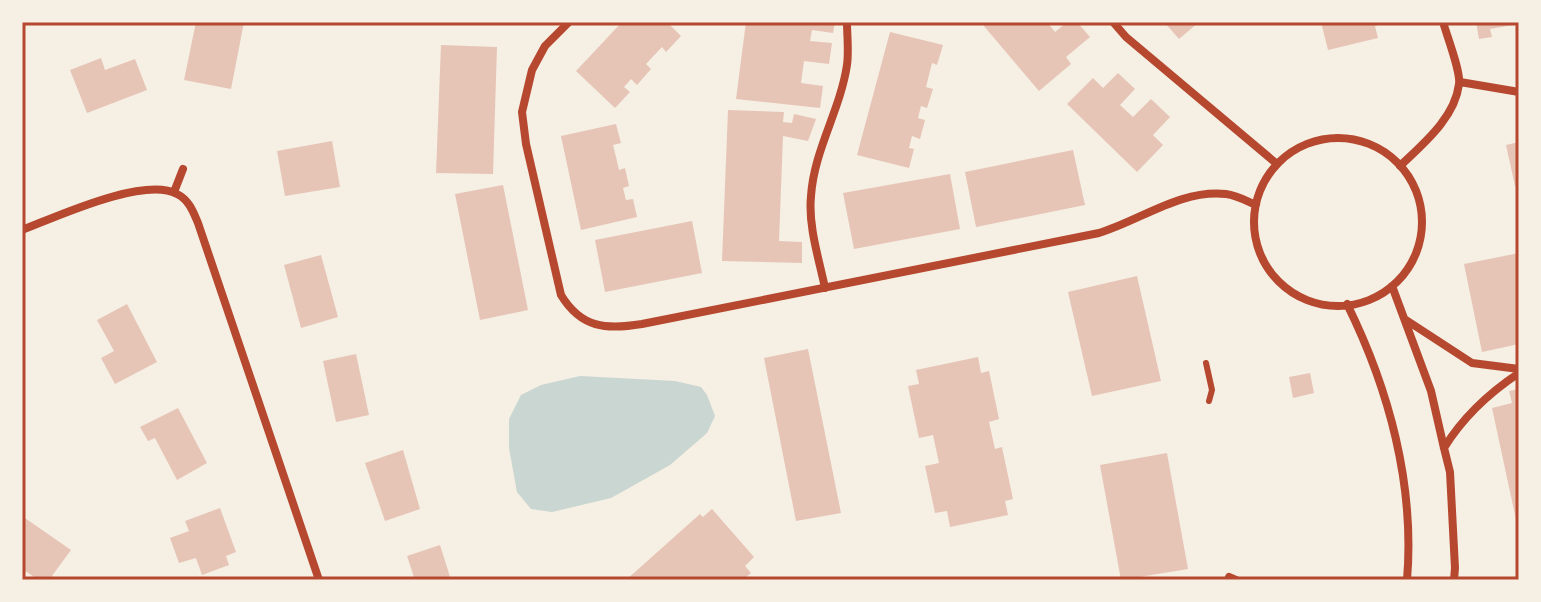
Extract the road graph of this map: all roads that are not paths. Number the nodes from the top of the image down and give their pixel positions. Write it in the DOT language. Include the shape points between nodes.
graph roads {
  1 [pos="569,22"];
  2 [pos="847,22"];
  3 [pos="1113,22"];
  4 [pos="1443,22"];
  5 [pos="1460,82"];
  6 [pos="1519,92"];
  7 [pos="1277,164"];
  8 [pos="1400,166"];
  9 [pos="183,169"];
  10 [pos="174,192"];
  11 [pos="1256,205"];
  12 [pos="22,230"];
  13 [pos="1392,286"];
  14 [pos="825,288"];
  15 [pos="1347,304"];
  16 [pos="1406,320"];
  17 [pos="1206,363"];
  18 [pos="1519,371"];
  19 [pos="1209,401"];
  20 [pos="1444,448"];
  21 [pos="319,580"];
  22 [pos="1407,580"];
  23 [pos="1454,580"];
  1 -- 14 [label="street" via="545,46 532,70 522,112 556,278 570,309 599,326 620,328"];
  2 -- 14 [label="street" via="848,63 810,199"];
  3 -- 7 [label="street"];
  4 -- 5 [label="street"];
  5 -- 6 [label="street"];
  5 -- 8 [label="street" via="1435,134"];
  7 -- 8 [label="street" via="1297,148 1321,139 1347,138 1372,144"];
  7 -- 11 [label="street" via="1261,186"];
  8 -- 13 [label="street" via="1420,200 1422,225 1418,249"];
  9 -- 10 [label="street"];
  10 -- 12 [label="street" via="127,192"];
  10 -- 21 [label="street" via="188,202 198,223"];
  11 -- 14 [label="street" via="1229,194 1201,194 1099,233"];
  11 -- 15 [label="street" via="1255,241 1266,267 1285,288 1310,301"];
  13 -- 15 [label="street" via="1366,301"];
  13 -- 16 [label="street"];
  15 -- 22 [label="street" via="1381,384 1397,443 1406,503"];
  16 -- 18 [label="street" via="1472,363"];
  16 -- 20 [label="street"];
  17 -- 19 [label="lane"];
  18 -- 20 [label="street" via="1485,398"];
  20 -- 23 [label="street" via="1450,472"];
}
